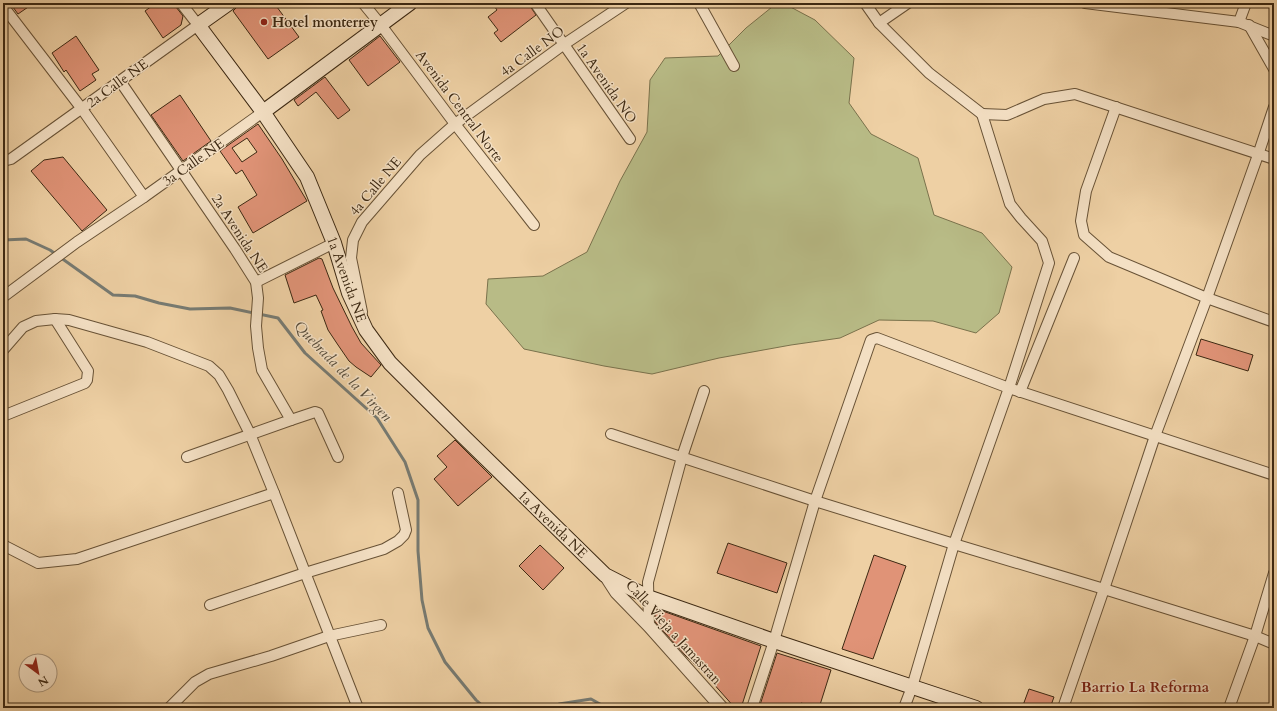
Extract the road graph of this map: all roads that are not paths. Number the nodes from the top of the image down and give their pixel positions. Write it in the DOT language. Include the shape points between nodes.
graph roads {
  1 [pos="181,3"];
  2 [pos="229,3"];
  3 [pos="364,3"];
  4 [pos="410,3"];
  5 [pos="534,3"];
  6 [pos="626,3"];
  7 [pos="699,3"];
  8 [pos="865,3"];
  9 [pos="908,3"];
  10 [pos="1085,3"];
  11 [pos="1246,3"];
  12 [pos="3,6"];
  13 [pos="1239,22"];
  14 [pos="880,23"];
  15 [pos="381,25"];
  16 [pos="1249,25"];
  17 [pos="198,26"];
  18 [pos="1274,36"];
  19 [pos="563,45"];
  20 [pos="734,66"];
  21 [pos="1274,69"];
  22 [pos="120,81"];
  23 [pos="1116,106"];
  24 [pos="1274,107"];
  25 [pos="82,109"];
  26 [pos="263,112"];
  27 [pos="982,114"];
  28 [pos="455,124"];
  29 [pos="630,139"];
  30 [pos="1258,155"];
  31 [pos="1274,160"];
  32 [pos="3,161"];
  33 [pos="182,170"];
  34 [pos="144,197"];
  35 [pos="534,225"];
  36 [pos="334,243"];
  37 [pos="1074,258"];
  38 [pos="256,282"];
  39 [pos="3,297"];
  40 [pos="1207,298"];
  41 [pos="55,319"];
  42 [pos="1274,322"];
  43 [pos="366,330"];
  44 [pos="3,350"];
  45 [pos="1009,388"];
  46 [pos="704,391"];
  47 [pos="1020,392"];
  48 [pos="3,416"];
  49 [pos="291,420"];
  50 [pos="250,434"];
  51 [pos="610,434"];
  52 [pos="1155,436"];
  53 [pos="187,457"];
  54 [pos="338,457"];
  55 [pos="682,457"];
  56 [pos="1274,475"];
  57 [pos="274,493"];
  58 [pos="398,493"];
  59 [pos="815,501"];
  60 [pos="954,544"];
  61 [pos="3,545"];
  62 [pos="305,573"];
  63 [pos="1274,573"];
  64 [pos="605,575"];
  65 [pos="1104,589"];
  66 [pos="648,597"];
  67 [pos="210,605"];
  68 [pos="381,625"];
  69 [pos="649,626"];
  70 [pos="329,636"];
  71 [pos="1255,636"];
  72 [pos="774,641"];
  73 [pos="1274,644"];
  74 [pos="912,687"];
  75 [pos="169,708"];
  76 [pos="358,708"];
  77 [pos="722,708"];
  78 [pos="752,708"];
  79 [pos="904,708"];
  80 [pos="976,708"];
  81 [pos="1063,708"];
  82 [pos="1229,708"];
  1 -- 17 [label="street, 1a Avenida NE"];
  2 -- 17 [label="main road, 2a Calle NE"];
  3 -- 15 [label="street, Avenida Central Norte"];
  4 -- 15 [label="main road, 3a Calle NE"];
  5 -- 19 [label="street, 1a Avenida NO"];
  6 -- 19 [label="street, 4a Calle NO"];
  7 -- 20 [label="street"];
  8 -- 14 [label="street"];
  9 -- 14 [label="street"];
  10 -- 13 [label="street"];
  11 -- 13 [label="street"];
  12 -- 25 [label="street"];
  13 -- 16 [label="street"];
  14 -- 27 [label="street" via="929,73"];
  15 -- 26 [label="main road, 3a Calle NE"];
  15 -- 28 [label="street, Avenida Central Norte"];
  16 -- 18 [label="street"];
  16 -- 21 [label="street"];
  17 -- 22 [label="street, 2a Calle NE"];
  17 -- 26 [label="main road, 1a Avenida NE"];
  19 -- 28 [label="street, 4a Calle NO"];
  19 -- 29 [label="street, 1a Avenida NO"];
  22 -- 25 [label="street, 2a Calle NE"];
  22 -- 33 [label="street, 2a Avenida NE"];
  23 -- 27 [label="street" via="1075,94 1044,99 1007,115"];
  23 -- 30 [label="street"];
  23 -- 40 [label="street" via="1086,191 1081,221 1084,235 1109,257"];
  24 -- 30 [label="street"];
  25 -- 32 [label="street, 2a Calle NE"];
  25 -- 34 [label="street"];
  26 -- 33 [label="street, 3a Calle NE"];
  26 -- 36 [label="main road, 1a Avenida NE" via="307,177"];
  27 -- 45 [label="street" via="1010,204 1042,241 1049,263"];
  28 -- 35 [label="street, Avenida Central Norte"];
  28 -- 43 [label="street, 4a Calle NE" via="415,161 362,222 353,240 351,258"];
  30 -- 31 [label="street"];
  30 -- 40 [label="street"];
  33 -- 34 [label="street, 3a Calle NE"];
  33 -- 38 [label="street, 2a Avenida NE"];
  34 -- 39 [label="street, 3a Calle NE" via="53,259"];
  36 -- 38 [label="street"];
  36 -- 43 [label="main road, 1a Avenida NE" via="349,292"];
  37 -- 47 [label="street"];
  38 -- 49 [label="street, 2a Avenida NE" via="256,326 262,370"];
  40 -- 42 [label="street"];
  40 -- 52 [label="street"];
  41 -- 44 [label="street" via="36,321 22,327"];
  41 -- 48 [label="street" via="88,371 87,380"];
  41 -- 50 [label="street" via="69,320 147,342 209,366 219,375"];
  43 -- 64 [label="main road, 1a Avenida NE" via="390,363"];
  45 -- 47 [label="street"];
  45 -- 59 [label="street" via="877,338 871,340"];
  45 -- 60 [label="street"];
  46 -- 55 [label="street"];
  47 -- 52 [label="street"];
  49 -- 50 [label="street"];
  49 -- 54 [label="street" via="318,413"];
  50 -- 53 [label="street"];
  50 -- 57 [label="street"];
  51 -- 55 [label="street"];
  52 -- 56 [label="street"];
  52 -- 65 [label="street"];
  55 -- 59 [label="street"];
  55 -- 66 [label="street" via="648,582"];
  57 -- 61 [label="street" via="77,559 38,563"];
  57 -- 62 [label="street"];
  58 -- 62 [label="street" via="406,530 398,541 384,549"];
  59 -- 60 [label="street"];
  59 -- 72 [label="street"];
  60 -- 65 [label="street"];
  60 -- 74 [label="street"];
  62 -- 67 [label="street"];
  62 -- 70 [label="street"];
  63 -- 71 [label="street"];
  64 -- 66 [label="main road, 1a Avenida NE"];
  64 -- 69 [label="street, Calle Vieja a Jamastran" via="616,592"];
  65 -- 71 [label="street"];
  65 -- 81 [label="street"];
  66 -- 69 [label="street"];
  66 -- 72 [label="main road, 1a Avenida NE"];
  68 -- 70 [label="street"];
  69 -- 77 [label="street, Calle Vieja a Jamastran"];
  70 -- 75 [label="street" via="209,674 195,682"];
  70 -- 76 [label="street"];
  71 -- 73 [label="street"];
  71 -- 82 [label="street"];
  72 -- 74 [label="main road, 1a Avenida NE"];
  72 -- 78 [label="street"];
  74 -- 79 [label="street"];
  74 -- 80 [label="main road, 1a Avenida NE"];
}
